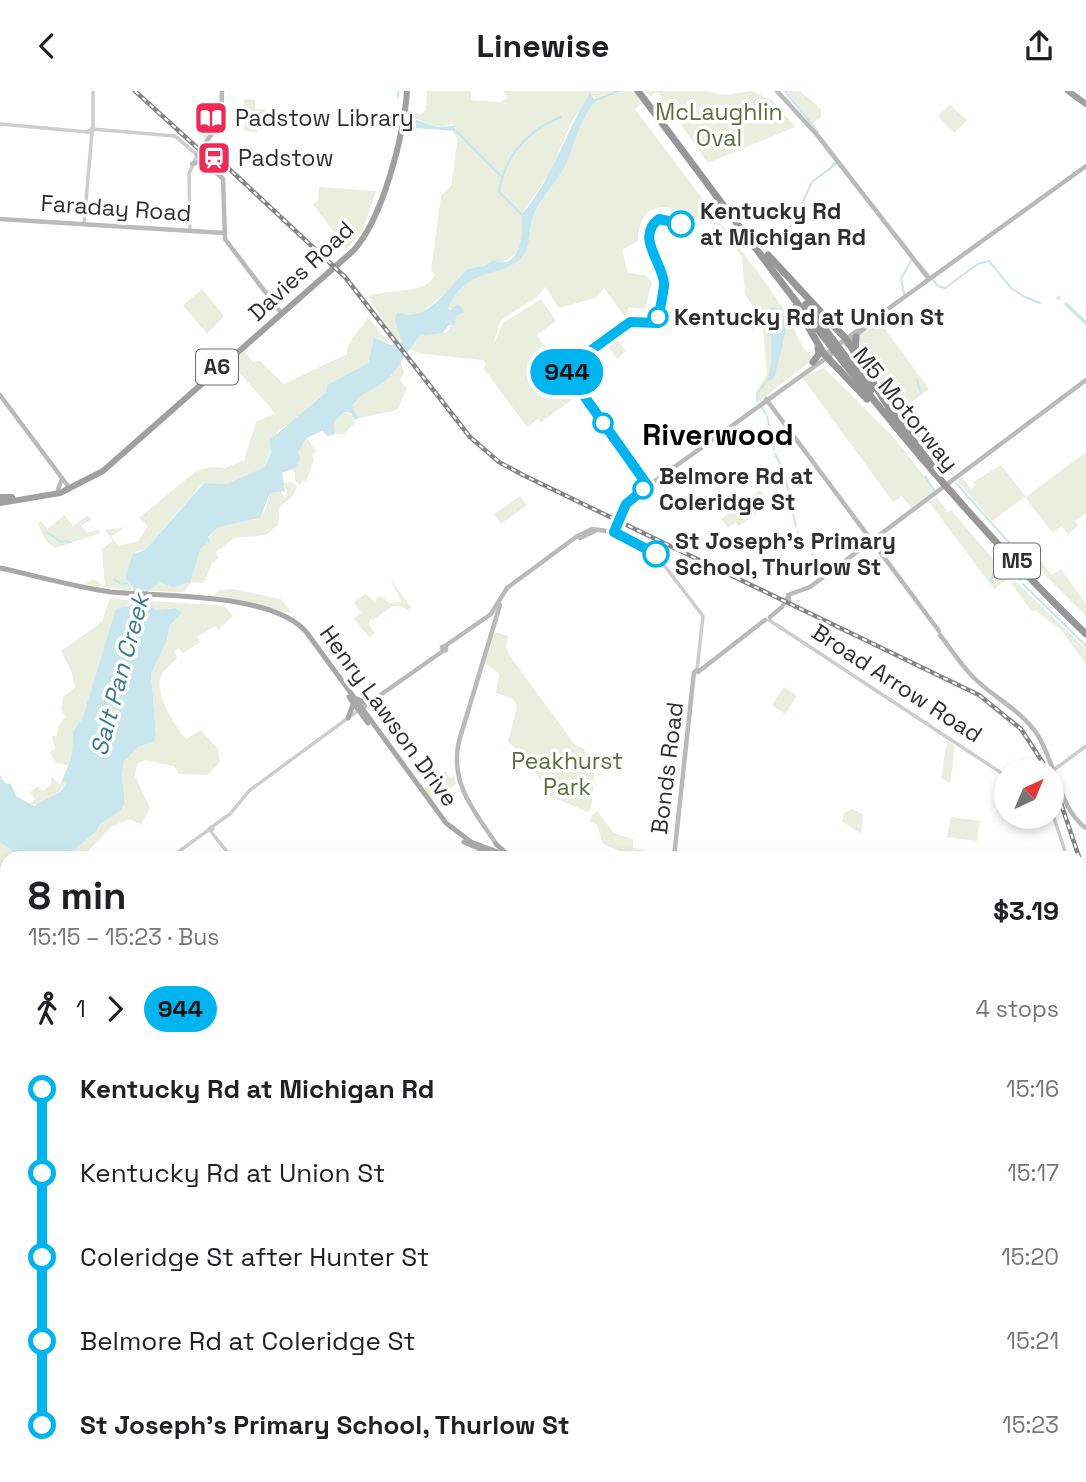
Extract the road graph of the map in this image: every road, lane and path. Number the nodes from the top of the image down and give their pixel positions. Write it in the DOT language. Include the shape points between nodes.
graph roads {
  1 [pos="93,91"];
  2 [pos="222,91"];
  3 [pos="405,91"];
  4 [pos="638,91"];
  5 [pos="643,91"];
  6 [pos="777,91"];
  7 [pos="1068,91"];
  8 [pos="650,104"];
  9 [pos="1086,104"];
  10 [pos="0,124"];
  11 [pos="89,130"];
  12 [pos="190,148"];
  13 [pos="199,153"];
  14 [pos="193,163"];
  15 [pos="206,163"];
  16 [pos="1086,166"];
  17 [pos="390,171"];
  18 [pos="380,189"];
  19 [pos="1,218"];
  20 [pos="84,224"];
  21 [pos="190,231"];
  22 [pos="226,235"];
  23 [pos="768,255"];
  24 [pos="333,267"];
  25 [pos="771,267"];
  26 [pos="929,279"];
  27 [pos="281,313"];
  28 [pos="883,313"];
  29 [pos="811,333"];
  30 [pos="856,337"];
  31 [pos="844,343"];
  32 [pos="856,355"];
  33 [pos="825,356"];
  34 [pos="1086,380"];
  35 [pos="0,395"];
  36 [pos="766,399"];
  37 [pos="907,443"];
  38 [pos="62,478"];
  39 [pos="942,481"];
  40 [pos="69,487"];
  41 [pos="58,489"];
  42 [pos="0,501"];
  43 [pos="614,530"];
  44 [pos="871,542"];
  45 [pos="0,570"];
  46 [pos="501,601"];
  47 [pos="224,603"];
  48 [pos="491,614"];
  49 [pos="768,619"];
  50 [pos="495,622"];
  51 [pos="1086,632"];
  52 [pos="698,670"];
  53 [pos="349,692"];
  54 [pos="373,700"];
  55 [pos="352,702"];
  56 [pos="360,709"];
  57 [pos="348,718"];
  58 [pos="1086,746"];
  59 [pos="1050,759"];
  60 [pos="1064,762"];
  61 [pos="994,768"];
  62 [pos="1064,794"];
  63 [pos="1067,802"];
  64 [pos="1064,803"];
  65 [pos="1086,828"];
  66 [pos="211,829"];
  67 [pos="1058,829"];
  68 [pos="496,844"];
  69 [pos="470,846"];
  70 [pos="179,851"];
  71 [pos="227,851"];
  72 [pos="478,851"];
  73 [pos="484,851"];
  74 [pos="487,851"];
  75 [pos="497,851"];
  76 [pos="505,851"];
  77 [pos="675,851"];
  78 [pos="1065,851"];
  1 -- 11 [label="street"];
  2 -- 13 [label="main road" via="221,120"];
  3 -- 17 [label="highway, Davies Road / A6"];
  3 -- 18 [label="highway, Davies Road / A6"];
  4 -- 8 [label="highway, M5 Motorway / M5"];
  5 -- 8 [label="highway, M5 Motorway / M5"];
  6 -- 26 [label="main road" via="818,136"];
  7 -- 9 [label="highway"];
  8 -- 23 [label="highway, M5 Motorway / M5"];
  8 -- 25 [label="highway, M5 Motorway / M5"];
  10 -- 11 [label="street"];
  11 -- 12 [label="street" via="174,136"];
  11 -- 20 [label="street"];
  12 -- 13 [label="street"];
  12 -- 14 [label="street"];
  13 -- 14 [label="street"];
  13 -- 15 [label="main road"];
  14 -- 15 [label="main road"];
  14 -- 21 [label="street"];
  15 -- 22 [label="main road" via="223,179"];
  16 -- 26 [label="main road"];
  17 -- 18 [label="highway"];
  17 -- 24 [label="highway, Davies Road / A6" via="371,228"];
  18 -- 24 [label="highway, Davies Road / A6" via="366,230"];
  19 -- 20 [label="main road, Faraday Road"];
  20 -- 21 [label="main road, Faraday Road"];
  21 -- 22 [label="main road, Faraday Road"];
  22 -- 27 [label="main road"];
  23 -- 31 [label="highway"];
  23 -- 39 [label="highway, M5 Motorway / M5"];
  24 -- 27 [label="highway, Davies Road / A6"];
  25 -- 29 [label="highway"];
  25 -- 37 [label="highway, M5 Motorway / M5"];
  26 -- 28 [label="main road"];
  27 -- 40 [label="highway, Davies Road / A6" via="109,463"];
  28 -- 30 [label="main road"];
  28 -- 31 [label="main road"];
  29 -- 33 [label="highway"];
  29 -- 33 [label="highway" via="819,353"];
  30 -- 31 [label="main road"];
  30 -- 32 [label="highway"];
  31 -- 32 [label="highway, M5"];
  31 -- 33 [label="main road"];
  32 -- 39 [label="highway, M5"];
  33 -- 36 [label="main road"];
  33 -- 37 [label="highway, M5"];
  34 -- 44 [label="main road"];
  35 -- 38 [label="main road"];
  36 -- 43 [label="main road" via="632,497"];
  36 -- 44 [label="main road"];
  37 -- 39 [label="highway, M5 Motorway / M5"];
  38 -- 40 [label="main road"];
  38 -- 41 [label="main road"];
  39 -- 51 [label="highway, M5 Motorway / M5"];
  40 -- 41 [label="highway, Davies Road / A6"];
  40 -- 42 [label="highway, Davies Road / A6" via="43,497"];
  41 -- 42 [label="highway, Davies Road / A6"];
  43 -- 46 [label="main road" via="585,532 508,587"];
  43 -- 52 [label="street" via="654,552 701,616"];
  44 -- 49 [label="main road" via="788,599"];
  44 -- 59 [label="main road" via="973,677 1031,725"];
  45 -- 47 [label="main road, Henry Lawson Drive" via="127,594"];
  46 -- 48 [label="main road"];
  46 -- 50 [label="main road"];
  47 -- 53 [label="main road, Henry Lawson Drive" via="279,613 297,622"];
  47 -- 55 [label="main road, Henry Lawson Drive" via="296,625"];
  48 -- 50 [label="main road"];
  48 -- 54 [label="main road"];
  49 -- 52 [label="main road"];
  49 -- 61 [label="street, Broad Arrow Road"];
  50 -- 68 [label="main road" via="456,765 465,797"];
  52 -- 77 [label="main road, Bonds Road"];
  53 -- 54 [label="main road" via="360,702"];
  53 -- 56 [label="main road, Henry Lawson Drive"];
  54 -- 56 [label="main road"];
  55 -- 56 [label="main road, Henry Lawson Drive"];
  55 -- 57 [label="main road" via="354,709"];
  56 -- 57 [label="street"];
  56 -- 69 [label="main road, Henry Lawson Drive" via="442,824"];
  56 -- 74 [label="main road, Henry Lawson Drive" via="446,823"];
  57 -- 66 [label="street" via="261,782"];
  58 -- 60 [label="street"];
  62 -- 63 [label="main road"];
  63 -- 64 [label="street"];
  63 -- 65 [label="main road"];
  66 -- 70 [label="street"];
  66 -- 71 [label="street"];
  67 -- 78 [label="street"];
  68 -- 75 [label="main road"];
  68 -- 76 [label="main road"];
  69 -- 72 [label="main road"];
  69 -- 73 [label="main road, Henry Lawson Drive"];
}
